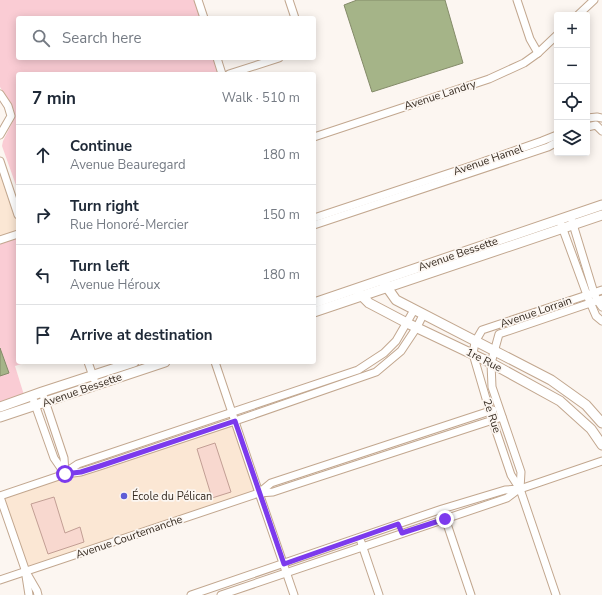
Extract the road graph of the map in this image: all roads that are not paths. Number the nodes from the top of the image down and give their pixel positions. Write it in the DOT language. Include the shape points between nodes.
graph roads {
  1 [pos="198,0"];
  2 [pos="289,0"];
  3 [pos="517,0"];
  4 [pos="594,0"];
  5 [pos="581,12"];
  6 [pos="203,16"];
  7 [pos="294,16"];
  8 [pos="554,38"];
  9 [pos="538,52"];
  10 [pos="218,60"];
  11 [pos="273,60"];
  12 [pos="221,72"];
  13 [pos="235,72"];
  14 [pos="0,94"];
  15 [pos="600,117"];
  16 [pos="590,118"];
  17 [pos="596,125"];
  18 [pos="590,126"];
  19 [pos="602,131"];
  20 [pos="0,136"];
  21 [pos="316,136"];
  22 [pos="554,136"];
  23 [pos="554,144"];
  24 [pos="0,161"];
  25 [pos="420,187"];
  26 [pos="602,205"];
  27 [pos="16,209"];
  28 [pos="602,215"];
  29 [pos="316,217"];
  30 [pos="571,221"];
  31 [pos="561,224"];
  32 [pos="316,225"];
  33 [pos="16,235"];
  34 [pos="0,240"];
  35 [pos="384,284"];
  36 [pos="602,290"];
  37 [pos="358,292"];
  38 [pos="594,292"];
  39 [pos="586,294"];
  40 [pos="597,300"];
  41 [pos="316,302"];
  42 [pos="602,307"];
  43 [pos="414,310"];
  44 [pos="316,311"];
  45 [pos="423,315"];
  46 [pos="602,321"];
  47 [pos="408,323"];
  48 [pos="417,327"];
  49 [pos="475,342"];
  50 [pos="494,351"];
  51 [pos="473,354"];
  52 [pos="491,363"];
  53 [pos="89,364"];
  54 [pos="130,364"];
  55 [pos="156,364"];
  56 [pos="216,364"];
  57 [pos="334,378"];
  58 [pos="95,380"];
  59 [pos="336,386"];
  60 [pos="42,392"];
  61 [pos="32,396"];
  62 [pos="45,402"];
  63 [pos="36,405"];
  64 [pos="0,407"];
  65 [pos="499,408"];
  66 [pos="490,411"];
  67 [pos="232,413"];
  68 [pos="502,416"];
  69 [pos="0,417"];
  70 [pos="492,419"];
  71 [pos="235,421"];
  72 [pos="602,423"];
  73 [pos="602,445"];
  74 [pos="370,450"];
  75 [pos="373,459"];
  76 [pos="602,461"];
  77 [pos="65,474"];
  78 [pos="520,489"];
  79 [pos="259,493"];
  80 [pos="0,496"];
  81 [pos="442,509"];
  82 [pos="445,519"];
  83 [pos="398,524"];
  84 [pos="402,533"];
  85 [pos="359,538"];
  86 [pos="362,547"];
  87 [pos="284,564"];
  88 [pos="26,572"];
  89 [pos="286,572"];
  90 [pos="0,580"];
  91 [pos="29,595"];
  92 [pos="38,595"];
  93 [pos="191,595"];
  94 [pos="221,595"];
  95 [pos="294,595"];
  96 [pos="379,595"];
  97 [pos="471,595"];
  98 [pos="556,595"];
  1 -- 6 [label="street"];
  2 -- 7 [label="street"];
  3 -- 9 [label="street" via="530,39"];
  4 -- 5 [label="street"];
  8 -- 9 [label="street, Avenue Landry"];
  9 -- 21 [label="street, Avenue Landry" via="524,63 489,79"];
  10 -- 12 [label="street"];
  11 -- 13 [label="street"];
  14 -- 20 [label="street" via="11,116"];
  15 -- 16 [label="street"];
  15 -- 17 [label="street"];
  17 -- 18 [label="street"];
  17 -- 19 [label="street"];
  22 -- 25 [label="street, Avenue Hamel"];
  23 -- 25 [label="street, Avenue Hamel"];
  24 -- 27 [label="street"];
  25 -- 29 [label="street, Avenue Hamel"];
  25 -- 32 [label="street, Avenue Hamel"];
  26 -- 30 [label="street, Avenue Bessette"];
  28 -- 30 [label="street, Avenue Bessette"];
  30 -- 31 [label="street, Avenue Bessette"];
  30 -- 38 [label="street"];
  31 -- 35 [label="street, Avenue Bessette"];
  31 -- 39 [label="street"];
  33 -- 34 [label="street"];
  35 -- 37 [label="street, Avenue Bessette"];
  35 -- 43 [label="street, 1re Rue" via="396,300"];
  36 -- 38 [label="street, Avenue Lorrain"];
  37 -- 41 [label="street, Avenue Bessette"];
  37 -- 44 [label="street, Avenue Bessette"];
  37 -- 47 [label="street, 1re Rue" via="370,303"];
  38 -- 39 [label="street, Avenue Lorrain"];
  38 -- 40 [label="street"];
  39 -- 40 [label="street"];
  39 -- 49 [label="street, Avenue Lorrain" via="482,330"];
  40 -- 42 [label="street"];
  40 -- 46 [label="street" via="596,316"];
  40 -- 50 [label="street, Avenue Lorrain" via="499,334"];
  43 -- 45 [label="street, 1re Rue"];
  43 -- 47 [label="street"];
  45 -- 48 [label="street"];
  45 -- 49 [label="street, 1re Rue"];
  47 -- 48 [label="street, 1re Rue"];
  47 -- 57 [label="street" via="384,353 358,370"];
  48 -- 51 [label="street, 1re Rue"];
  48 -- 59 [label="street" via="401,350 376,372"];
  49 -- 50 [label="street, 1re Rue"];
  49 -- 51 [label="street, 2e Rue"];
  50 -- 52 [label="street, 2e Rue"];
  50 -- 72 [label="street, 1re Rue" via="551,380 586,405"];
  51 -- 52 [label="street, 1re Rue"];
  51 -- 66 [label="street, 2e Rue"];
  52 -- 65 [label="street, 2e Rue" via="492,387"];
  52 -- 73 [label="street, 1re Rue" via="560,401 591,429"];
  53 -- 58 [label="street"];
  54 -- 58 [label="street, Avenue Bessette"];
  55 -- 58 [label="street, Avenue Bessette"];
  56 -- 67 [label="street"];
  57 -- 59 [label="street"];
  57 -- 67 [label="street"];
  58 -- 60 [label="street, Avenue Bessette"];
  58 -- 62 [label="street, Avenue Bessette"];
  59 -- 71 [label="street"];
  60 -- 61 [label="street, Avenue Bessette"];
  60 -- 62 [label="street"];
  61 -- 63 [label="street"];
  61 -- 64 [label="street, Avenue Bessette"];
  62 -- 63 [label="street, Avenue Bessette"];
  62 -- 77 [label="street" via="64,458"];
  63 -- 69 [label="street, Avenue Bessette"];
  63 -- 77 [label="street" via="54,458"];
  65 -- 66 [label="street, Avenue Courtemanche"];
  65 -- 68 [label="street, 2e Rue"];
  66 -- 70 [label="street, 2e Rue"];
  66 -- 74 [label="street, Avenue Courtemanche"];
  67 -- 71 [label="street"];
  67 -- 77 [label="street" via="78,464"];
  68 -- 70 [label="street, Avenue Courtemanche"];
  68 -- 78 [label="street, 2e Rue" via="521,472"];
  70 -- 75 [label="street, Avenue Courtemanche"];
  70 -- 78 [label="street, 2e Rue" via="511,475"];
  71 -- 77 [label="street" via="81,472"];
  71 -- 79 [label="street"];
  74 -- 75 [label="street"];
  74 -- 79 [label="street, Avenue Courtemanche" via="271,483"];
  75 -- 79 [label="street, Avenue Courtemanche" via="273,492"];
  76 -- 78 [label="street"];
  77 -- 80 [label="street"];
  78 -- 81 [label="street" via="506,490"];
  78 -- 82 [label="street" via="507,498"];
  78 -- 98 [label="street, 2e Rue"];
  79 -- 87 [label="street"];
  79 -- 88 [label="street, Avenue Courtemanche"];
  80 -- 88 [label="street"];
  81 -- 82 [label="street"];
  81 -- 83 [label="street"];
  82 -- 84 [label="street"];
  82 -- 97 [label="street"];
  83 -- 84 [label="street"];
  83 -- 85 [label="street"];
  84 -- 86 [label="street"];
  85 -- 86 [label="street"];
  85 -- 87 [label="street"];
  86 -- 89 [label="street"];
  86 -- 96 [label="street"];
  87 -- 89 [label="street"];
  87 -- 93 [label="street"];
  88 -- 90 [label="street, Avenue Courtemanche"];
  88 -- 91 [label="street"];
  88 -- 92 [label="street"];
  89 -- 94 [label="street"];
  89 -- 95 [label="street"];
}
